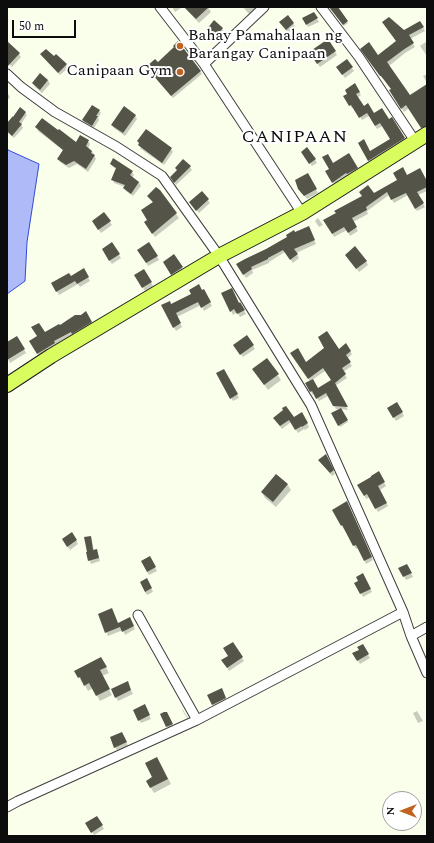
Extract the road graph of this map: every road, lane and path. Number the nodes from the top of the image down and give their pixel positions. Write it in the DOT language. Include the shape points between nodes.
graph roads {
  1 [pos="160,7"];
  2 [pos="264,7"];
  3 [pos="321,7"];
  4 [pos="204,64"];
  5 [pos="7,74"];
  6 [pos="421,137"];
  7 [pos="302,213"];
  8 [pos="219,256"];
  9 [pos="7,385"];
  10 [pos="403,612"];
  11 [pos="138,615"];
  12 [pos="427,627"];
  13 [pos="411,636"];
  14 [pos="427,674"];
  15 [pos="197,720"];
  16 [pos="7,807"];
  1 -- 4 [label="street"];
  2 -- 4 [label="street"];
  3 -- 6 [label="street"];
  4 -- 7 [label="street"];
  5 -- 8 [label="street" via="55,112 117,146 162,176"];
  6 -- 7 [label="main road"];
  7 -- 8 [label="main road"];
  8 -- 9 [label="main road"];
  8 -- 10 [label="street" via="311,405"];
  10 -- 13 [label="street"];
  10 -- 15 [label="street"];
  11 -- 15 [label="street"];
  12 -- 13 [label="street"];
  13 -- 14 [label="street"];
  15 -- 16 [label="street"];
}
